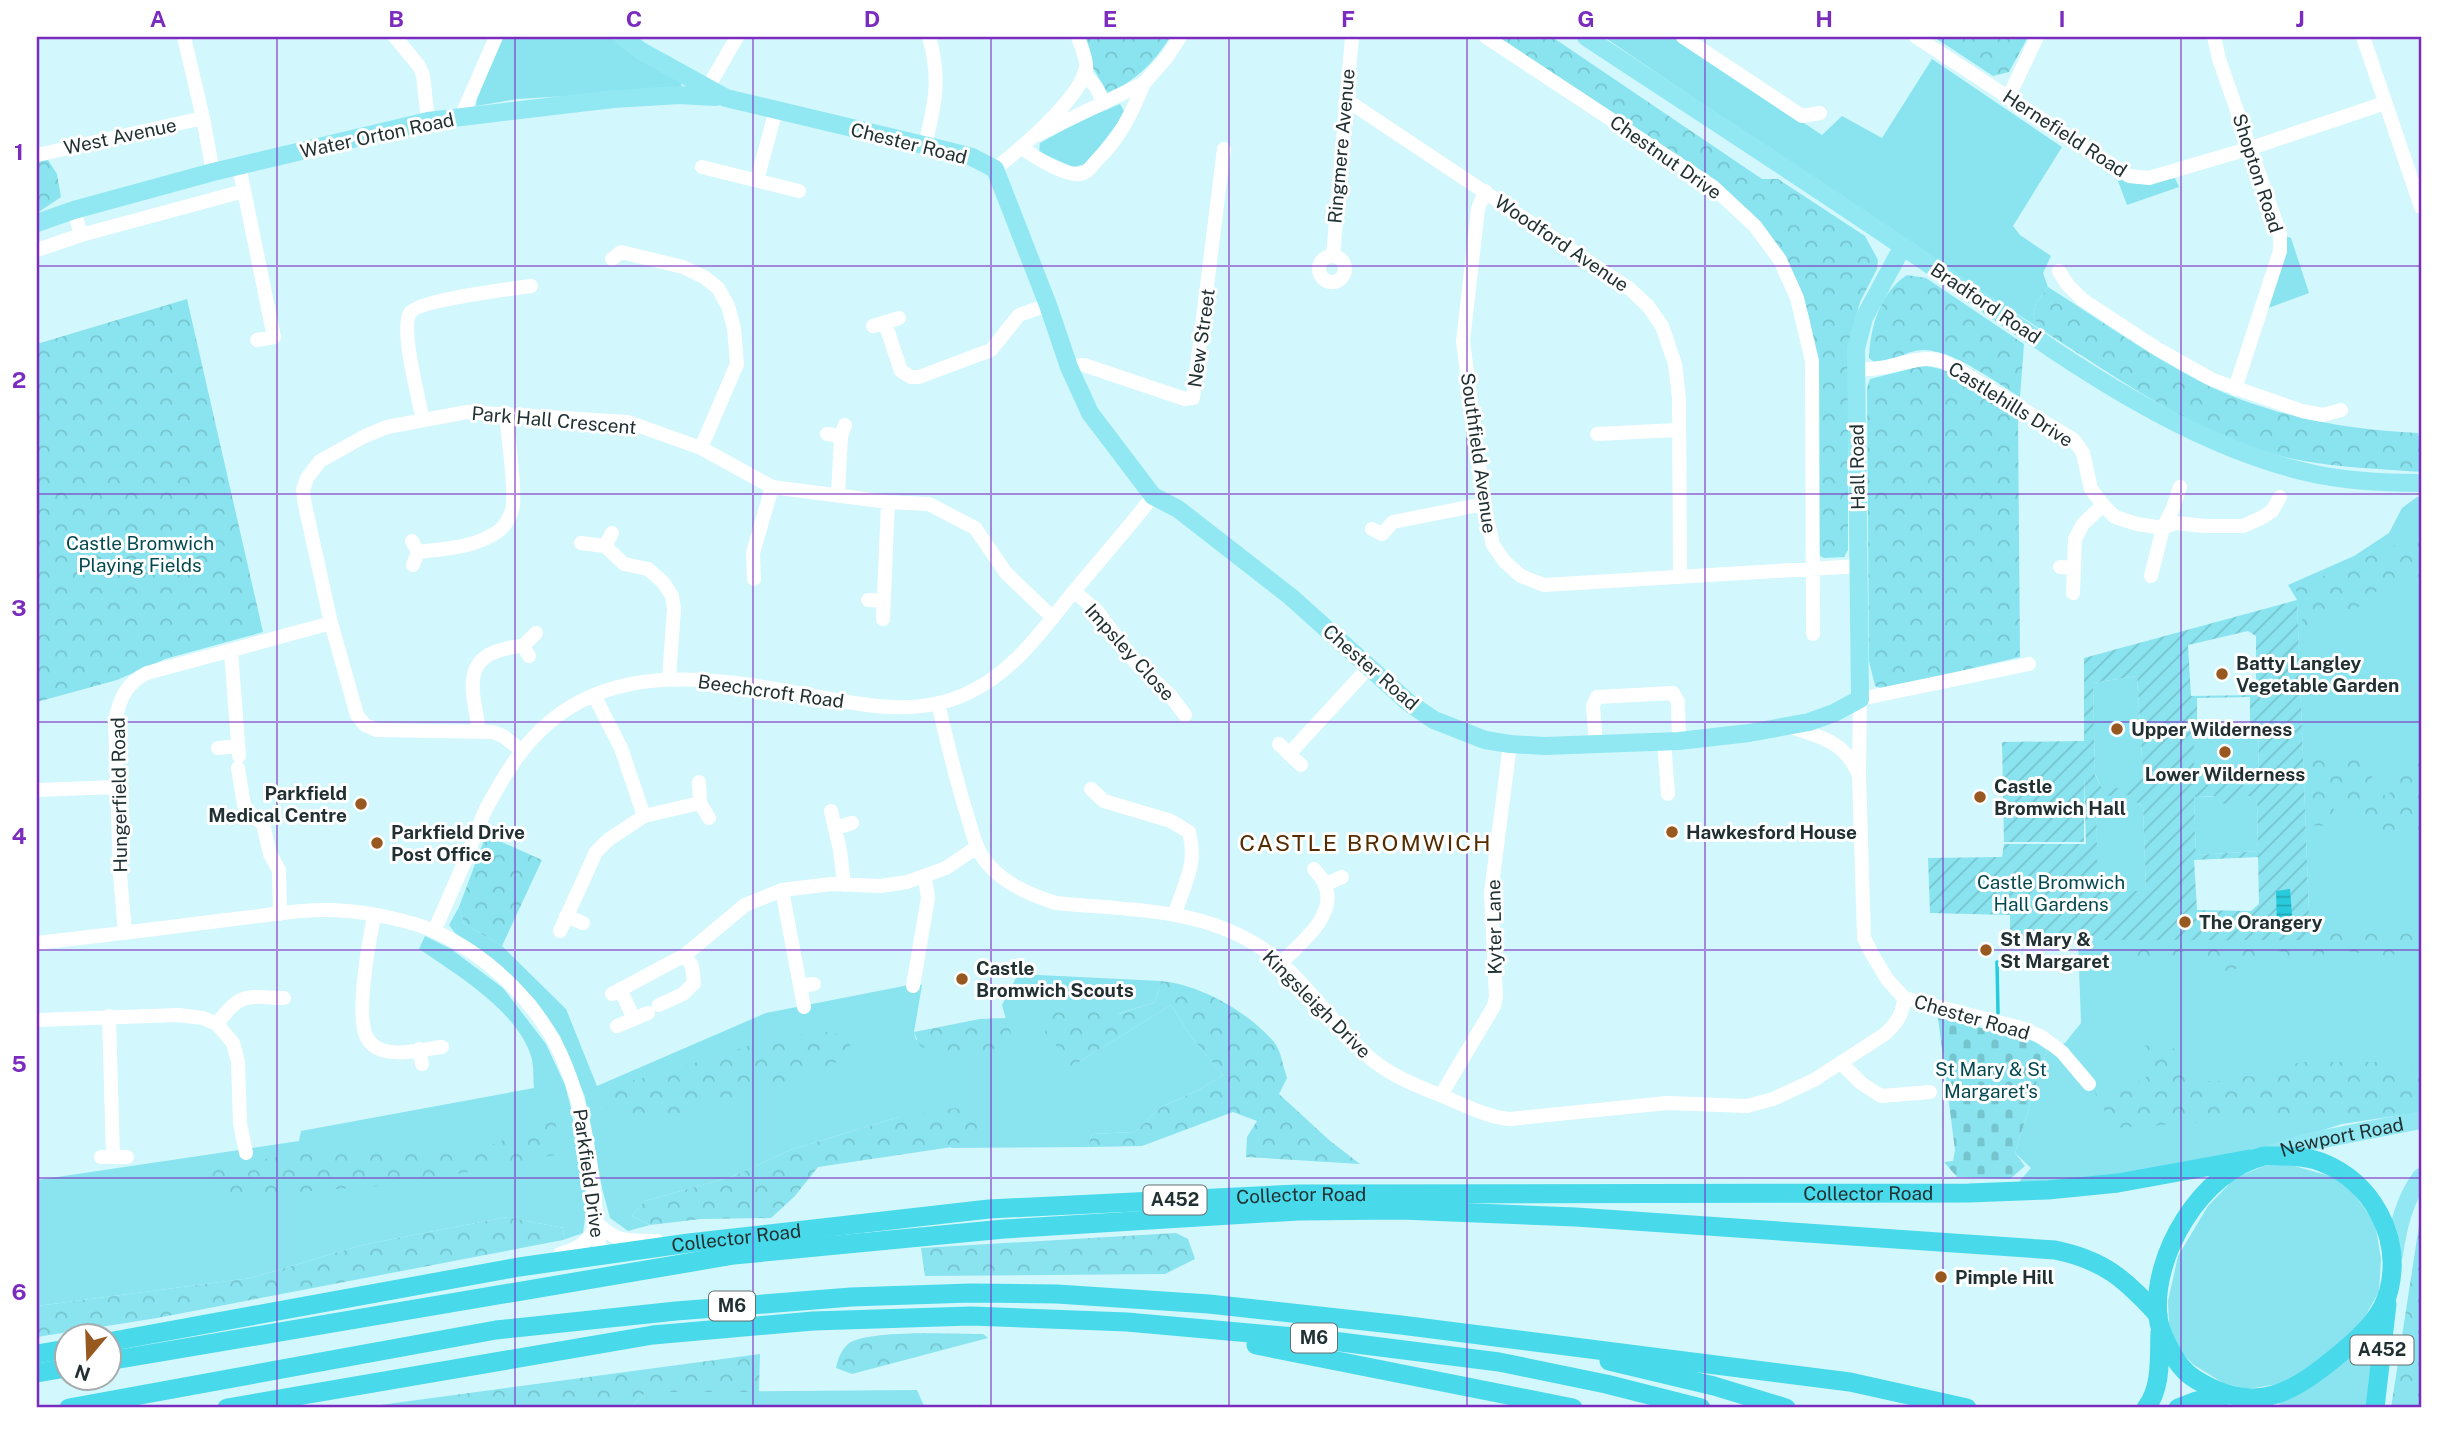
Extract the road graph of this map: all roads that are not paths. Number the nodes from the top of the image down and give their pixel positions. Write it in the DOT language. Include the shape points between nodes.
graph roads {
  1 [pos="184,37"];
  2 [pos="395,37"];
  3 [pos="496,37"];
  4 [pos="624,37"];
  5 [pos="737,37"];
  6 [pos="929,37"];
  7 [pos="1078,37"];
  8 [pos="1180,37"];
  9 [pos="1352,37"];
  10 [pos="1486,37"];
  11 [pos="1586,37"];
  12 [pos="1684,37"];
  13 [pos="1916,37"];
  14 [pos="2037,37"];
  15 [pos="2214,37"];
  16 [pos="2363,37"];
  17 [pos="1084,73"];
  18 [pos="1144,83"];
  19 [pos="707,89"];
  20 [pos="2009,96"];
  21 [pos="726,98"];
  22 [pos="1345,102"];
  23 [pos="1104,103"];
  24 [pos="2385,103"];
  25 [pos="776,110"];
  26 [pos="1820,113"];
  27 [pos="461,117"];
  28 [pos="203,118"];
  29 [pos="428,121"];
  30 [pos="1037,135"];
  31 [pos="925,145"];
  32 [pos="1022,148"];
  33 [pos="2251,148"];
  34 [pos="1224,149"];
  35 [pos="37,155"];
  36 [pos="239,166"];
  37 [pos="702,167"];
  38 [pos="995,169"];
  39 [pos="213,172"];
  40 [pos="757,180"];
  41 [pos="244,191"];
  42 [pos="799,191"];
  43 [pos="1485,191"];
  44 [pos="2421,207"];
  45 [pos="74,210"];
  46 [pos="37,223"];
  47 [pos="81,235"];
  48 [pos="1903,246"];
  49 [pos="37,250"];
  50 [pos="617,251"];
  51 [pos="1333,256"];
  52 [pos="2059,271"];
  53 [pos="531,286"];
  54 [pos="1048,305"];
  55 [pos="886,322"];
  56 [pos="257,340"];
  57 [pos="1069,367"];
  58 [pos="1856,370"];
  59 [pos="2235,389"];
  60 [pos="2341,410"];
  61 [pos="506,413"];
  62 [pos="423,421"];
  63 [pos="1677,430"];
  64 [pos="838,432"];
  65 [pos="1597,434"];
  66 [pos="701,448"];
  67 [pos="2421,483"];
  68 [pos="772,487"];
  69 [pos="2180,487"];
  70 [pos="838,494"];
  71 [pos="1153,496"];
  72 [pos="2281,496"];
  73 [pos="888,502"];
  74 [pos="1484,504"];
  75 [pos="2103,505"];
  76 [pos="2163,528"];
  77 [pos="1372,529"];
  78 [pos="581,543"];
  79 [pos="414,552"];
  80 [pos="1859,566"];
  81 [pos="1813,569"];
  82 [pos="2151,576"];
  83 [pos="1680,577"];
  84 [pos="754,579"];
  85 [pos="1074,592"];
  86 [pos="2073,593"];
  87 [pos="1053,618"];
  88 [pos="883,619"];
  89 [pos="331,623"];
  90 [pos="536,633"];
  91 [pos="1813,634"];
  92 [pos="231,651"];
  93 [pos="2029,664"];
  94 [pos="1370,666"];
  95 [pos="669,678"];
  96 [pos="594,695"];
  97 [pos="1860,699"];
  98 [pos="938,703"];
  99 [pos="1185,715"];
  100 [pos="1788,726"];
  101 [pos="479,731"];
  102 [pos="1671,741"];
  103 [pos="1510,744"];
  104 [pos="1596,744"];
  105 [pos="218,748"];
  106 [pos="522,751"];
  107 [pos="1301,765"];
  108 [pos="236,766"];
  109 [pos="1859,775"];
  110 [pos="699,782"];
  111 [pos="117,787"];
  112 [pos="1091,789"];
  113 [pos="37,790"];
  114 [pos="1668,794"];
  115 [pos="700,803"];
  116 [pos="831,811"];
  117 [pos="644,816"];
  118 [pos="709,818"];
  119 [pos="852,823"];
  120 [pos="836,828"];
  121 [pos="977,847"];
  122 [pos="1314,869"];
  123 [pos="925,877"];
  124 [pos="1342,877"];
  125 [pos="1326,884"];
  126 [pos="844,886"];
  127 [pos="782,890"];
  128 [pos="280,914"];
  129 [pos="1175,914"];
  130 [pos="374,916"];
  131 [pos="566,916"];
  132 [pos="583,923"];
  133 [pos="434,931"];
  134 [pos="560,931"];
  135 [pos="125,933"];
  136 [pos="37,943"];
  137 [pos="685,955"];
  138 [pos="1280,963"];
  139 [pos="913,986"];
  140 [pos="284,998"];
  141 [pos="1904,998"];
  142 [pos="804,1007"];
  143 [pos="109,1016"];
  144 [pos="634,1019"];
  145 [pos="37,1020"];
  146 [pos="217,1024"];
  147 [pos="617,1026"];
  148 [pos="442,1047"];
  149 [pos="419,1049"];
  150 [pos="1841,1063"];
  151 [pos="422,1065"];
  152 [pos="2089,1084"];
  153 [pos="1930,1092"];
  154 [pos="1441,1096"];
  155 [pos="2421,1119"];
  156 [pos="246,1153"];
  157 [pos="114,1157"];
  158 [pos="2257,1158"];
  159 [pos="2421,1177"];
  160 [pos="598,1224"];
  161 [pos="689,1243"];
  162 [pos="602,1254"];
  163 [pos="734,1255"];
  164 [pos="2393,1261"];
  165 [pos="519,1267"];
  166 [pos="2389,1293"];
  167 [pos="1127,1322"];
  168 [pos="2159,1322"];
  169 [pos="1401,1325"];
  170 [pos="122,1339"];
  171 [pos="122,1359"];
  172 [pos="2238,1396"];
  173 [pos="69,1408"];
  174 [pos="227,1408"];
  175 [pos="1573,1408"];
  176 [pos="1701,1408"];
  177 [pos="1786,1408"];
  178 [pos="1967,1408"];
  179 [pos="2146,1408"];
  180 [pos="2178,1408"];
  181 [pos="2267,1408"];
  182 [pos="2375,1408"];
  1 -- 28 [label="street"];
  2 -- 29 [label="street" via="423,75"];
  3 -- 27 [label="street"];
  4 -- 19 [label="main road, Chester Road"];
  5 -- 19 [label="street"];
  6 -- 31 [label="street" via="937,78"];
  7 -- 17 [label="street" via="1086,61"];
  8 -- 18 [label="street"];
  9 -- 22 [label="street, Ringmere Avenue"];
  10 -- 81 [label="street, Chestnut Drive" via="1712,186 1755,226 1780,260 1797,298 1812,361"];
  11 -- 48 [label="main road, Bradford Road"];
  12 -- 26 [label="street" via="1802,116"];
  13 -- 20 [label="street, Hernefield Road"];
  14 -- 20 [label="street"];
  15 -- 33 [label="street, Shopton Road"];
  16 -- 24 [label="street"];
  17 -- 23 [label="street"];
  17 -- 30 [label="street"];
  18 -- 23 [label="street"];
  18 -- 32 [label="street" via="1113,144 1084,173 1075,174"];
  19 -- 21 [label="main road, Chester Road"];
  20 -- 33 [label="street, Hernefield Road" via="2129,176 2149,178"];
  21 -- 25 [label="main road, Chester Road"];
  21 -- 27 [label="main road, Water Orton Road" via="613,99"];
  22 -- 43 [label="street, Woodford Avenue"];
  22 -- 51 [label="street, Ringmere Avenue"];
  23 -- 30 [label="street"];
  24 -- 33 [label="street, Hernefield Road"];
  24 -- 44 [label="street"];
  25 -- 31 [label="main road, Chester Road"];
  25 -- 40 [label="street"];
  27 -- 29 [label="main road, Water Orton Road"];
  28 -- 35 [label="street, West Avenue"];
  28 -- 39 [label="street"];
  29 -- 36 [label="main road, Water Orton Road"];
  30 -- 32 [label="street"];
  31 -- 38 [label="main road, Chester Road" via="972,157"];
  32 -- 38 [label="street"];
  33 -- 59 [label="street, Shopton Road" via="2280,233 2280,251"];
  34 -- 57 [label="street, New Street" via="1193,398 1084,365"];
  36 -- 39 [label="main road, Water Orton Road"];
  36 -- 41 [label="street"];
  37 -- 40 [label="street"];
  38 -- 54 [label="main road, Chester Road"];
  39 -- 45 [label="main road, Water Orton Road"];
  40 -- 42 [label="street"];
  41 -- 47 [label="street"];
  41 -- 56 [label="street" via="274,337"];
  43 -- 63 [label="street, Woodford Avenue" via="1630,289 1648,306 1662,326 1675,364"];
  43 -- 74 [label="street, Southfield Avenue" via="1478,209 1463,341"];
  45 -- 46 [label="main road, Water Orton Road"];
  45 -- 47 [label="street"];
  47 -- 49 [label="street"];
  48 -- 58 [label="main road, Hall Road" via="1864,318"];
  48 -- 67 [label="main road, Bradford Road" via="2107,383 2179,424 2239,450 2312,473"];
  50 -- 66 [label="street" via="683,267 704,277 718,288 728,306 737,364"];
  52 -- 59 [label="street" via="2083,300 2156,348"];
  53 -- 62 [label="street" via="432,303 416,307 410,314 406,325"];
  54 -- 55 [label="street" via="1019,315 991,350 919,377 901,371"];
  54 -- 57 [label="main road, Chester Road"];
  57 -- 71 [label="main road, Chester Road" via="1090,413"];
  58 -- 75 [label="street, Castlehills Drive" via="1917,359 1945,362 2074,440 2084,453 2091,489"];
  58 -- 80 [label="main road, Hall Road"];
  59 -- 60 [label="street" via="2302,411 2323,415"];
  61 -- 62 [label="street, Park Hall Crescent" via="467,412"];
  61 -- 66 [label="street, Park Hall Crescent" via="628,422"];
  61 -- 79 [label="street" via="513,508 506,523 483,540"];
  62 -- 89 [label="street, Park Hall Crescent" via="365,436 320,461 307,478 304,505"];
  63 -- 65 [label="street"];
  63 -- 83 [label="street, Woodford Avenue"];
  64 -- 70 [label="street"];
  66 -- 68 [label="street, Park Hall Crescent"];
  68 -- 70 [label="street, Park Hall Crescent"];
  68 -- 84 [label="street" via="753,553"];
  69 -- 76 [label="street"];
  70 -- 73 [label="street, Park Hall Crescent"];
  71 -- 85 [label="street, Beechcroft Road"];
  71 -- 94 [label="main road, Chester Road" via="1178,509 1291,597"];
  72 -- 76 [label="street" via="2272,510 2243,526 2175,523"];
  73 -- 87 [label="street, Park Hall Crescent" via="929,504 975,528 1006,573"];
  73 -- 88 [label="street" via="875,601"];
  74 -- 77 [label="street" via="1393,522 1382,534"];
  74 -- 83 [label="street, Southfield Avenue" via="1493,545 1521,576 1544,585"];
  75 -- 76 [label="street" via="2115,517"];
  75 -- 86 [label="street" via="2075,539 2067,567"];
  76 -- 82 [label="street"];
  78 -- 95 [label="street" via="608,539 624,564 648,569 663,582 674,609"];
  80 -- 81 [label="street, Southfield Avenue"];
  80 -- 97 [label="main road, Hall Road"];
  81 -- 83 [label="street, Southfield Avenue"];
  81 -- 91 [label="street, Chestnut Drive"];
  85 -- 87 [label="street, Beechcroft Road"];
  85 -- 99 [label="street, Impsley Close" via="1098,612 1136,663"];
  87 -- 98 [label="street, Beechcroft Road" via="991,681"];
  89 -- 92 [label="street, Hungerfield Road"];
  89 -- 101 [label="street, Park Hall Crescent" via="357,715 365,725 377,730"];
  90 -- 101 [label="street" via="526,651 492,653 479,662 472,680"];
  92 -- 108 [label="street"];
  92 -- 111 [label="street, Hungerfield Road" via="135,679 120,700 115,721"];
  93 -- 97 [label="street"];
  94 -- 103 [label="main road, Chester Road" via="1434,720 1485,740"];
  94 -- 107 [label="street" via="1284,749"];
  95 -- 96 [label="street, Beechcroft Road" via="639,681"];
  95 -- 98 [label="street, Beechcroft Road" via="737,682 892,709"];
  96 -- 106 [label="street, Beechcroft Road" via="554,719"];
  96 -- 117 [label="street" via="621,748"];
  97 -- 100 [label="main road, Chester Road" via="1834,713"];
  97 -- 109 [label="street, Chester Road"];
  98 -- 121 [label="street, Kingsleigh Drive"];
  100 -- 102 [label="main road, Chester Road"];
  100 -- 109 [label="street" via="1837,746 1850,756"];
  101 -- 106 [label="street, Park Hall Crescent" via="503,736"];
  102 -- 104 [label="main road, Chester Road"];
  102 -- 104 [label="street" via="1678,702 1672,693 1597,697 1593,706"];
  102 -- 114 [label="street"];
  103 -- 104 [label="main road, Chester Road"];
  103 -- 154 [label="street, Kyter Lane" via="1491,893 1496,996 1488,1018"];
  105 -- 108 [label="street"];
  106 -- 133 [label="street, Beechcroft Road" via="488,806"];
  108 -- 128 [label="street" via="244,805 263,824 279,870"];
  109 -- 141 [label="street, Chester Road" via="1864,938 1887,979"];
  110 -- 115 [label="street"];
  111 -- 113 [label="street"];
  111 -- 135 [label="street, Hungerfield Road"];
  112 -- 129 [label="street" via="1104,801 1171,821 1189,832 1192,868"];
  115 -- 117 [label="street"];
  115 -- 118 [label="street"];
  116 -- 120 [label="street"];
  117 -- 131 [label="street" via="596,852"];
  119 -- 120 [label="street"];
  120 -- 126 [label="street"];
  121 -- 123 [label="street"];
  121 -- 129 [label="street, Kingsleigh Drive" via="1010,883 1037,897 1056,903"];
  122 -- 125 [label="street"];
  123 -- 126 [label="street" via="881,886"];
  123 -- 139 [label="street" via="928,898"];
  124 -- 125 [label="street"];
  125 -- 138 [label="street" via="1322,918"];
  126 -- 127 [label="street"];
  127 -- 137 [label="street" via="746,905"];
  127 -- 142 [label="street" via="807,985"];
  128 -- 130 [label="street, Parkfield Drive" via="343,910"];
  128 -- 135 [label="street, Parkfield Drive"];
  129 -- 138 [label="street, Kingsleigh Drive" via="1214,924 1257,945"];
  130 -- 133 [label="street, Parkfield Drive"];
  130 -- 149 [label="street" via="365,965 366,1037 380,1050"];
  131 -- 132 [label="street"];
  131 -- 134 [label="street"];
  133 -- 160 [label="street, Parkfield Drive" via="501,976 546,1027 576,1093"];
  135 -- 136 [label="street, Parkfield Drive"];
  137 -- 144 [label="street" via="694,983 683,994"];
  137 -- 144 [label="street" via="616,992"];
  138 -- 154 [label="street, Kingsleigh Drive" via="1372,1060"];
  140 -- 146 [label="street" via="244,998 233,1003"];
  141 -- 150 [label="street, Kingsleigh Drive" via="1895,1026"];
  141 -- 152 [label="street, Chester Road" via="2042,1037 2062,1052"];
  143 -- 145 [label="street"];
  143 -- 146 [label="street" via="178,1015 203,1017"];
  143 -- 157 [label="street"];
  144 -- 147 [label="street"];
  146 -- 156 [label="street" via="233,1043 238,1062"];
  148 -- 149 [label="street"];
  149 -- 151 [label="street"];
  150 -- 153 [label="street" via="1881,1096"];
  150 -- 154 [label="street, Kingsleigh Drive" via="1773,1099 1746,1106 1667,1103 1510,1119 1493,1118"];
  155 -- 158 [label="main road, Newport Road" via="2308,1142"];
  158 -- 161 [label="highway, Collector Road / A452" via="2118,1183 2048,1190 1298,1194 989,1209"];
  158 -- 164 [label="highway" via="2292,1156 2319,1161 2349,1175 2379,1212"];
  158 -- 168 [label="highway" via="2229,1171 2197,1202 2164,1265"];
  159 -- 164 [label="main road" via="2406,1204"];
  160 -- 161 [label="street" via="621,1240"];
  160 -- 162 [label="street, Parkfield Drive"];
  160 -- 165 [label="street" via="579,1248"];
  161 -- 162 [label="highway, Collector Road / A452"];
  162 -- 163 [label="highway" via="620,1262 702,1251"];
  162 -- 165 [label="highway, Collector Road / A452"];
  163 -- 168 [label="highway, Collector Road / A452" via="1004,1229 1298,1212 1401,1210 1576,1217 2055,1250 2100,1263 2126,1282"];
  163 -- 171 [label="highway, Collector Road / A452"];
  164 -- 166 [label="highway"];
  165 -- 170 [label="highway, Collector Road / A452"];
  166 -- 172 [label="highway" via="2371,1326 2300,1386 2279,1394"];
  166 -- 182 [label="highway, A452"];
  167 -- 174 [label="highway, M6" via="971,1315 813,1321 653,1335"];
  167 -- 175 [label="highway"];
  167 -- 176 [label="highway, M6" via="1499,1362"];
  168 -- 172 [label="highway" via="2180,1367 2203,1384"];
  168 -- 179 [label="highway" via="2159,1370 2153,1399"];
  169 -- 173 [label="highway, M6" via="1209,1304 1057,1294 850,1297 496,1330"];
  169 -- 177 [label="highway, M6" via="1617,1363"];
  169 -- 178 [label="highway" via="1850,1382"];
  172 -- 180 [label="highway"];
  172 -- 181 [label="highway"];
}
